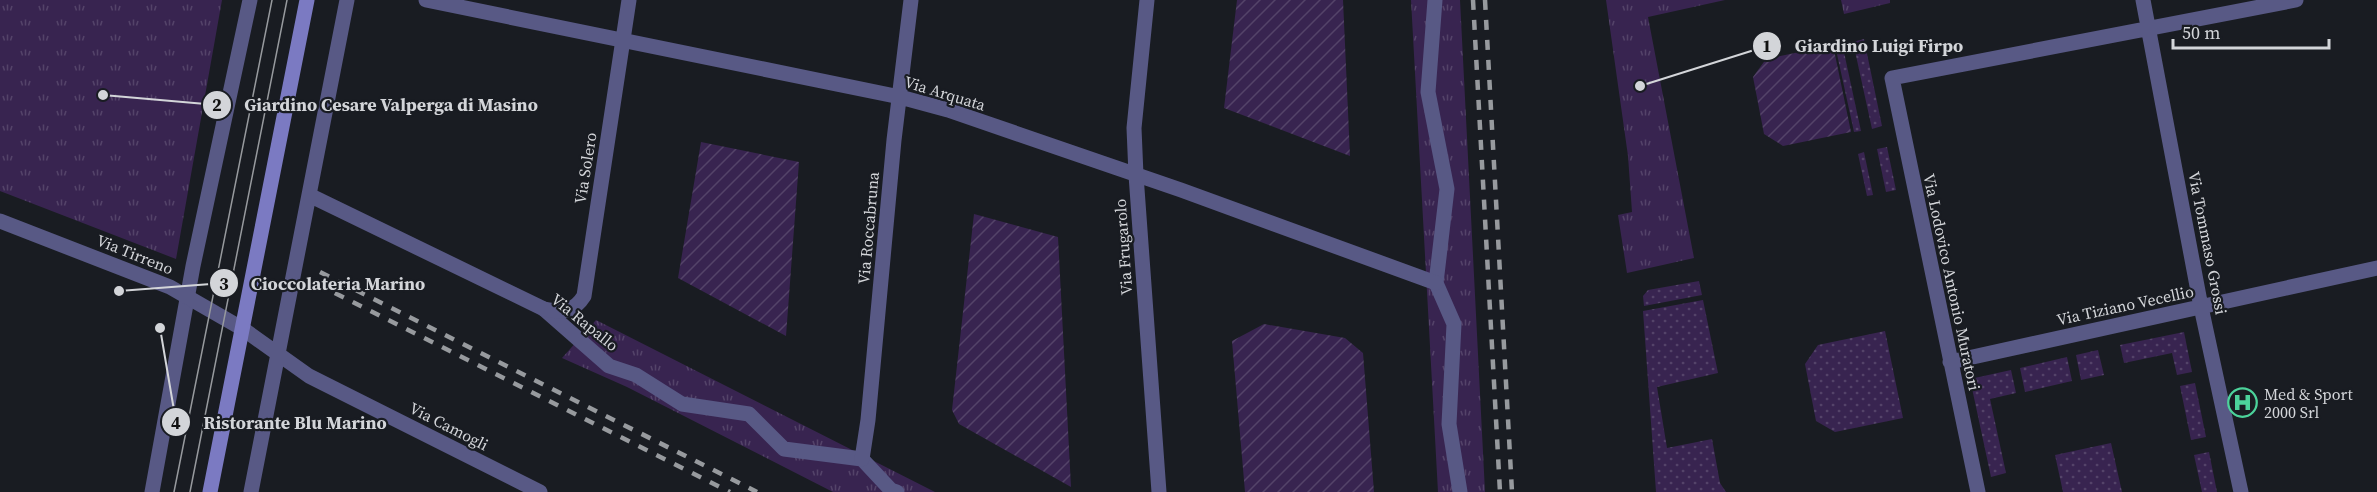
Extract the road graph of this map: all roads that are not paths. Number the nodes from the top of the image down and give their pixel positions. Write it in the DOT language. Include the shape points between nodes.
graph roads {
  1 [pos="250,0"];
  2 [pos="307,0"];
  3 [pos="347,0"];
  4 [pos="426,0"];
  5 [pos="629,0"];
  6 [pos="911,0"];
  7 [pos="1147,0"];
  8 [pos="1435,0"];
  9 [pos="2143,0"];
  10 [pos="2296,0"];
  11 [pos="2148,27"];
  12 [pos="623,39"];
  13 [pos="900,97"];
  14 [pos="1136,175"];
  15 [pos="309,195"];
  16 [pos="0,221"];
  17 [pos="2377,268"];
  18 [pos="1436,283"];
  19 [pos="187,297"];
  20 [pos="2201,307"];
  21 [pos="544,309"];
  22 [pos="243,328"];
  23 [pos="279,355"];
  24 [pos="1950,362"];
  25 [pos="862,459"];
  26 [pos="152,492"];
  27 [pos="210,492"];
  28 [pos="251,492"];
  29 [pos="540,492"];
  30 [pos="897,492"];
  31 [pos="1159,492"];
  32 [pos="1461,492"];
  33 [pos="1978,492"];
  34 [pos="2241,492"];
  1 -- 19 [label="street"];
  2 -- 22 [label="main road"];
  3 -- 15 [label="street"];
  4 -- 12 [label="street, Via Arquata"];
  5 -- 12 [label="street, Via Solero"];
  6 -- 13 [label="street, Via Roccabruna"];
  7 -- 14 [label="street, Via Frugarolo" via="1134,128"];
  8 -- 18 [label="street" via="1428,92 1447,189"];
  9 -- 11 [label="street, Via Tommaso Grossi"];
  10 -- 11 [label="street"];
  11 -- 20 [label="street, Via Tommaso Grossi"];
  11 -- 24 [label="street, Via Lodovico Antonio Muratori" via="1892,78"];
  12 -- 13 [label="street, Via Arquata"];
  12 -- 21 [label="street, Via Solero" via="584,296 570,310"];
  13 -- 14 [label="street, Via Arquata"];
  13 -- 25 [label="street, Via Roccabruna"];
  14 -- 18 [label="street, Via Arquata"];
  14 -- 31 [label="street, Via Frugarolo"];
  15 -- 21 [label="street, Via Rapallo"];
  15 -- 23 [label="street"];
  16 -- 19 [label="street, Via Tirreno" via="129,270"];
  17 -- 20 [label="street, Via Tiziano Vecellio"];
  18 -- 32 [label="street" via="1454,324 1449,423"];
  19 -- 22 [label="street, Via Tirreno"];
  19 -- 26 [label="street"];
  20 -- 24 [label="street, Via Tiziano Vecellio"];
  20 -- 34 [label="street, Via Tommaso Grossi"];
  21 -- 25 [label="street, Via Rapallo" via="609,366 636,375 682,404 749,414 784,449"];
  22 -- 23 [label="street, Via Tirreno"];
  22 -- 27 [label="main road"];
  23 -- 28 [label="street"];
  23 -- 29 [label="street, Via Camogli" via="309,376"];
  24 -- 33 [label="street, Via Lodovico Antonio Muratori"];
  25 -- 30 [label="street"];
}
